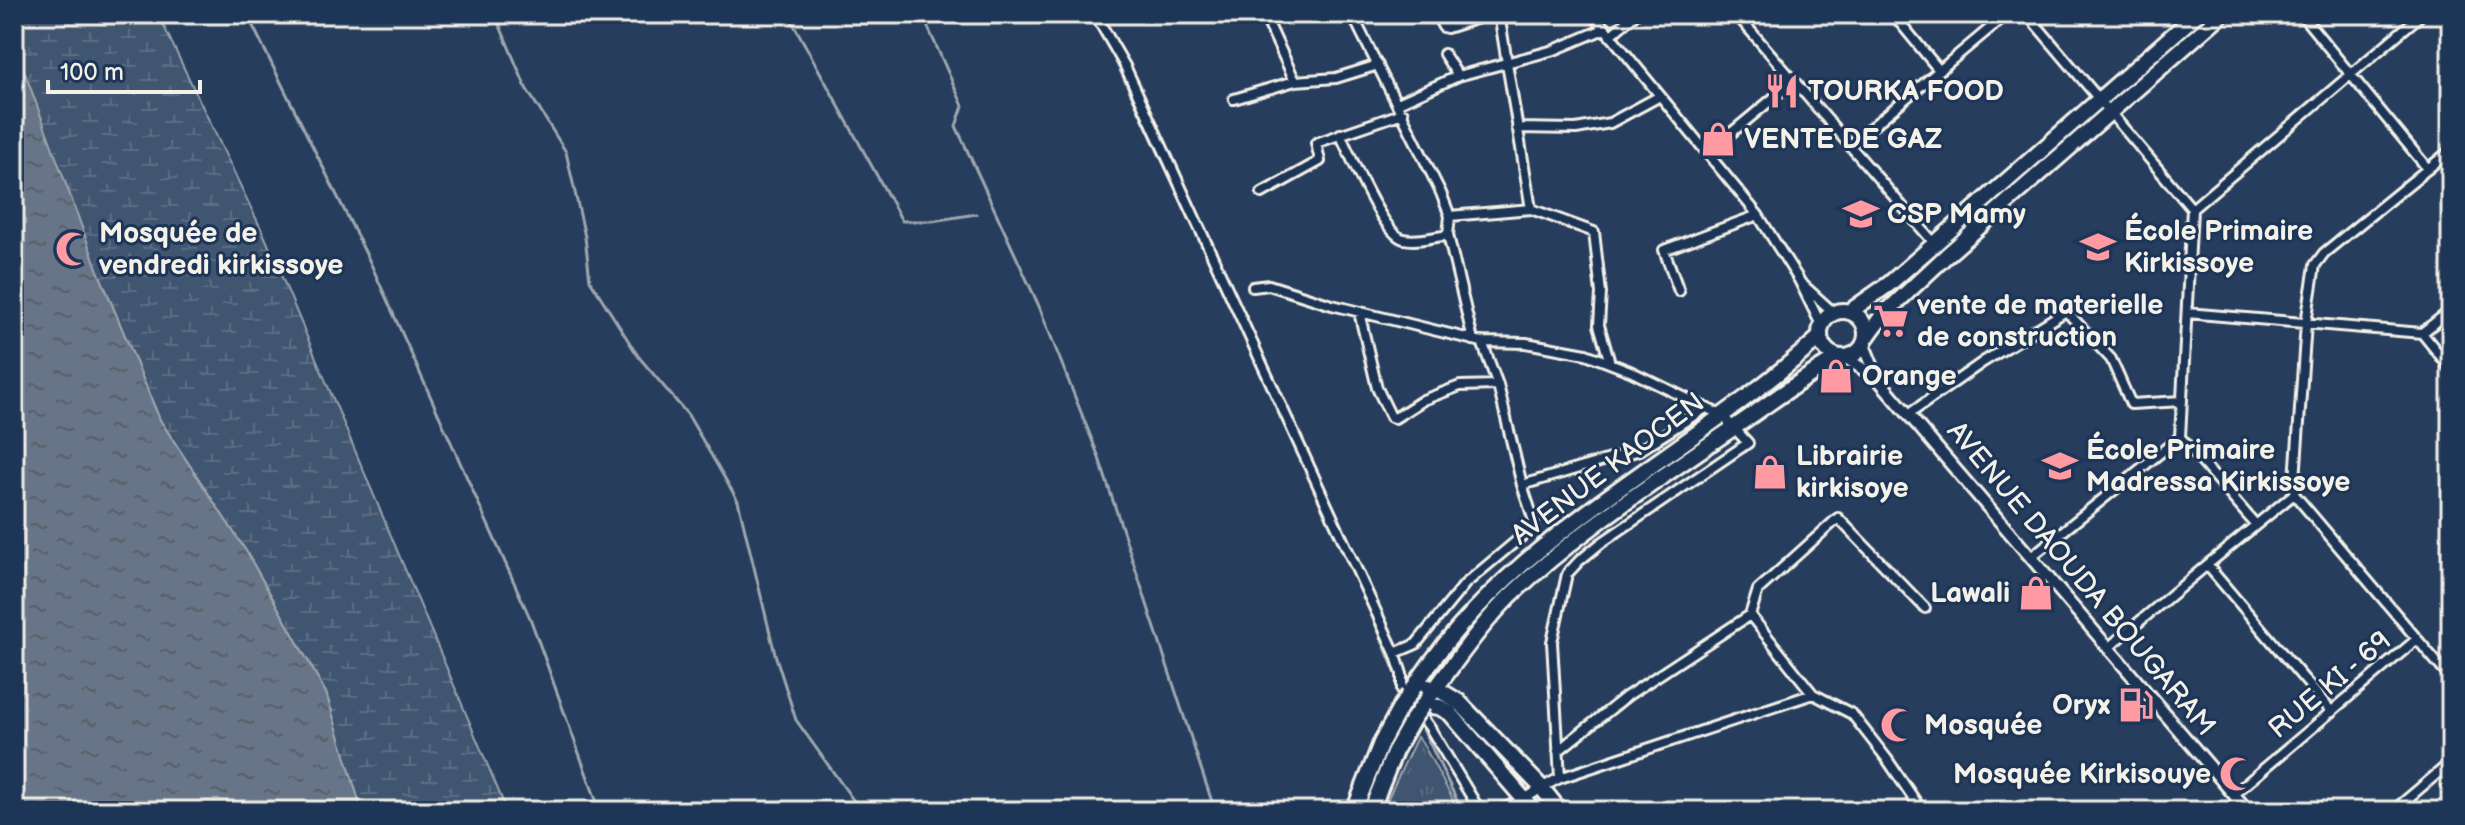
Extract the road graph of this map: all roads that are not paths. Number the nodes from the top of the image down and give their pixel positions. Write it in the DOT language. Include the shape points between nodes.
graph roads {
  1 [pos="1095,14"];
  2 [pos="1264,14"];
  3 [pos="1352,14"];
  4 [pos="1436,14"];
  5 [pos="1491,14"];
  6 [pos="1499,14"];
  7 [pos="1593,14"];
  8 [pos="1635,14"];
  9 [pos="1736,14"];
  10 [pos="1893,14"];
  11 [pos="2007,14"];
  12 [pos="2027,14"];
  13 [pos="2197,14"];
  14 [pos="2222,14"];
  15 [pos="2301,14"];
  16 [pos="2422,14"];
  17 [pos="1607,32"];
  18 [pos="1444,54"];
  19 [pos="1507,62"];
  20 [pos="1378,65"];
  21 [pos="1939,70"];
  22 [pos="2351,74"];
  23 [pos="1458,76"];
  24 [pos="1295,81"];
  25 [pos="1794,81"];
  26 [pos="1660,96"];
  27 [pos="1234,99"];
  28 [pos="1398,103"];
  29 [pos="2104,105"];
  30 [pos="1403,113"];
  31 [pos="1517,128"];
  32 [pos="1340,134"];
  33 [pos="1850,145"];
  34 [pos="2451,150"];
  35 [pos="1707,153"];
  36 [pos="2428,169"];
  37 [pos="1262,193"];
  38 [pos="1531,209"];
  39 [pos="2192,209"];
  40 [pos="1758,215"];
  41 [pos="1450,216"];
  42 [pos="1448,235"];
  43 [pos="1935,244"];
  44 [pos="1799,280"];
  45 [pos="1253,287"];
  46 [pos="1679,291"];
  47 [pos="2451,310"];
  48 [pos="1359,312"];
  49 [pos="1849,312"];
  50 [pos="1834,313"];
  51 [pos="2187,313"];
  52 [pos="2306,323"];
  53 [pos="1821,332"];
  54 [pos="2422,333"];
  55 [pos="1478,341"];
  56 [pos="1866,341"];
  57 [pos="1842,357"];
  58 [pos="1610,363"];
  59 [pos="2451,369"];
  60 [pos="1878,379"];
  61 [pos="1498,385"];
  62 [pos="2182,401"];
  63 [pos="1706,408"];
  64 [pos="1909,414"];
  65 [pos="1723,416"];
  66 [pos="1735,427"];
  67 [pos="2180,437"];
  68 [pos="1522,485"];
  69 [pos="2294,494"];
  70 [pos="2256,525"];
  71 [pos="2031,557"];
  72 [pos="2207,565"];
  73 [pos="1925,608"];
  74 [pos="1750,615"];
  75 [pos="2417,639"];
  76 [pos="2108,648"];
  77 [pos="1395,653"];
  78 [pos="1457,659"];
  79 [pos="2451,679"];
  80 [pos="1435,689"];
  81 [pos="1813,694"];
  82 [pos="1406,698"];
  83 [pos="1459,702"];
  84 [pos="1423,705"];
  85 [pos="2332,712"];
  86 [pos="1557,752"];
  87 [pos="2451,762"];
  88 [pos="1560,778"];
  89 [pos="1541,787"];
  90 [pos="2234,794"];
  91 [pos="2404,802"];
  92 [pos="1529,806"];
  93 [pos="1354,811"];
  94 [pos="1371,811"];
  95 [pos="1480,811"];
  96 [pos="1491,811"];
  97 [pos="1560,811"];
  98 [pos="1922,811"];
  99 [pos="2248,811"];
  100 [pos="2393,811"];
  101 [pos="2411,811"];
  1 -- 77 [label="street" via="1125,66"];
  2 -- 24 [label="street"];
  3 -- 20 [label="street"];
  4 -- 5 [label="street" via="1447,28"];
  6 -- 19 [label="street"];
  7 -- 17 [label="street"];
  8 -- 17 [label="street"];
  9 -- 25 [label="street"];
  10 -- 21 [label="street"];
  11 -- 21 [label="street"];
  12 -- 29 [label="street"];
  13 -- 29 [label="highway"];
  14 -- 29 [label="highway"];
  15 -- 22 [label="street"];
  16 -- 22 [label="street"];
  17 -- 19 [label="street"];
  17 -- 26 [label="street"];
  18 -- 23 [label="street"];
  19 -- 23 [label="street"];
  19 -- 31 [label="street"];
  20 -- 24 [label="street" via="1336,78"];
  20 -- 28 [label="street"];
  21 -- 33 [label="street"];
  22 -- 36 [label="street"];
  22 -- 39 [label="street"];
  23 -- 28 [label="street"];
  24 -- 27 [label="street"];
  25 -- 33 [label="street"];
  25 -- 35 [label="street"];
  26 -- 31 [label="street" via="1610,123 1576,129"];
  26 -- 35 [label="street"];
  28 -- 30 [label="street"];
  29 -- 39 [label="street"];
  29 -- 43 [label="highway"];
  29 -- 56 [label="highway" via="1882,316"];
  30 -- 32 [label="street"];
  30 -- 41 [label="street"];
  31 -- 38 [label="street"];
  32 -- 37 [label="street" via="1316,143 1320,161"];
  32 -- 42 [label="street" via="1374,204 1396,235 1406,240"];
  33 -- 43 [label="street"];
  34 -- 36 [label="street"];
  35 -- 40 [label="street"];
  36 -- 52 [label="street" via="2319,259"];
  38 -- 41 [label="street"];
  38 -- 58 [label="street" via="1594,232 1599,325"];
  39 -- 51 [label="street"];
  40 -- 44 [label="street"];
  40 -- 46 [label="street" via="1664,250"];
  41 -- 42 [label="street"];
  42 -- 55 [label="street"];
  43 -- 49 [label="highway"];
  44 -- 50 [label="street"];
  44 -- 53 [label="street"];
  45 -- 48 [label="street" via="1269,285"];
  47 -- 54 [label="street"];
  48 -- 55 [label="street"];
  48 -- 61 [label="street" via="1377,388 1391,417 1460,386"];
  49 -- 50 [label="highway"];
  49 -- 56 [label="highway" via="1863,321"];
  50 -- 53 [label="highway"];
  51 -- 52 [label="street"];
  51 -- 62 [label="street"];
  52 -- 54 [label="street"];
  52 -- 69 [label="street"];
  53 -- 57 [label="highway" via="1826,350"];
  53 -- 65 [label="highway, AVENUE KAOCEN" via="1788,366"];
  54 -- 59 [label="street"];
  55 -- 58 [label="street" via="1526,343"];
  55 -- 61 [label="street"];
  56 -- 57 [label="highway" via="1860,351"];
  56 -- 60 [label="street, AVENUE DAOUDA BOUGARAM"];
  57 -- 60 [label="street, AVENUE DAOUDA BOUGARAM"];
  57 -- 66 [label="highway, AVENUE KAOCEN"];
  58 -- 63 [label="street"];
  60 -- 64 [label="street, AVENUE DAOUDA BOUGARAM"];
  61 -- 68 [label="street"];
  62 -- 64 [label="street" via="2131,404 2111,359 2066,311"];
  62 -- 67 [label="street"];
  63 -- 65 [label="street"];
  63 -- 68 [label="street" via="1640,450"];
  64 -- 71 [label="street, AVENUE DAOUDA BOUGARAM"];
  65 -- 66 [label="street"];
  65 -- 82 [label="highway, AVENUE KAOCEN" via="1562,529 1456,630"];
  66 -- 78 [label="highway, AVENUE KAOCEN" via="1553,556"];
  66 -- 86 [label="street" via="1748,443 1601,543 1567,574 1552,642"];
  67 -- 70 [label="street"];
  67 -- 71 [label="street"];
  68 -- 77 [label="street" via="1533,527 1465,584 1416,644"];
  69 -- 70 [label="street"];
  69 -- 75 [label="street"];
  70 -- 72 [label="street"];
  71 -- 76 [label="street, AVENUE DAOUDA BOUGARAM"];
  72 -- 76 [label="street"];
  72 -- 85 [label="street"];
  73 -- 74 [label="street" via="1838,518 1758,590"];
  74 -- 81 [label="street"];
  74 -- 86 [label="street" via="1627,696"];
  75 -- 79 [label="street"];
  75 -- 85 [label="street, RUE KI - 69"];
  76 -- 90 [label="street, AVENUE DAOUDA BOUGARAM"];
  77 -- 95 [label="street" via="1402,690"];
  78 -- 80 [label="highway, AVENUE KAOCEN"];
  78 -- 83 [label="highway" via="1453,682"];
  80 -- 82 [label="highway" via="1420,687"];
  80 -- 83 [label="highway"];
  80 -- 84 [label="highway, AVENUE KAOCEN"];
  81 -- 88 [label="street"];
  81 -- 98 [label="street" via="1852,714"];
  82 -- 93 [label="highway, AVENUE KAOCEN"];
  83 -- 89 [label="highway"];
  84 -- 92 [label="highway" via="1450,713"];
  84 -- 94 [label="highway, AVENUE KAOCEN, bridge" via="1395,751"];
  85 -- 90 [label="street, RUE KI - 69"];
  86 -- 88 [label="street"];
  87 -- 91 [label="street"];
  88 -- 89 [label="street"];
  89 -- 92 [label="street"];
  89 -- 97 [label="highway"];
  90 -- 99 [label="street, AVENUE DAOUDA BOUGARAM"];
  91 -- 100 [label="street"];
  91 -- 101 [label="street"];
  92 -- 96 [label="street"];
}
